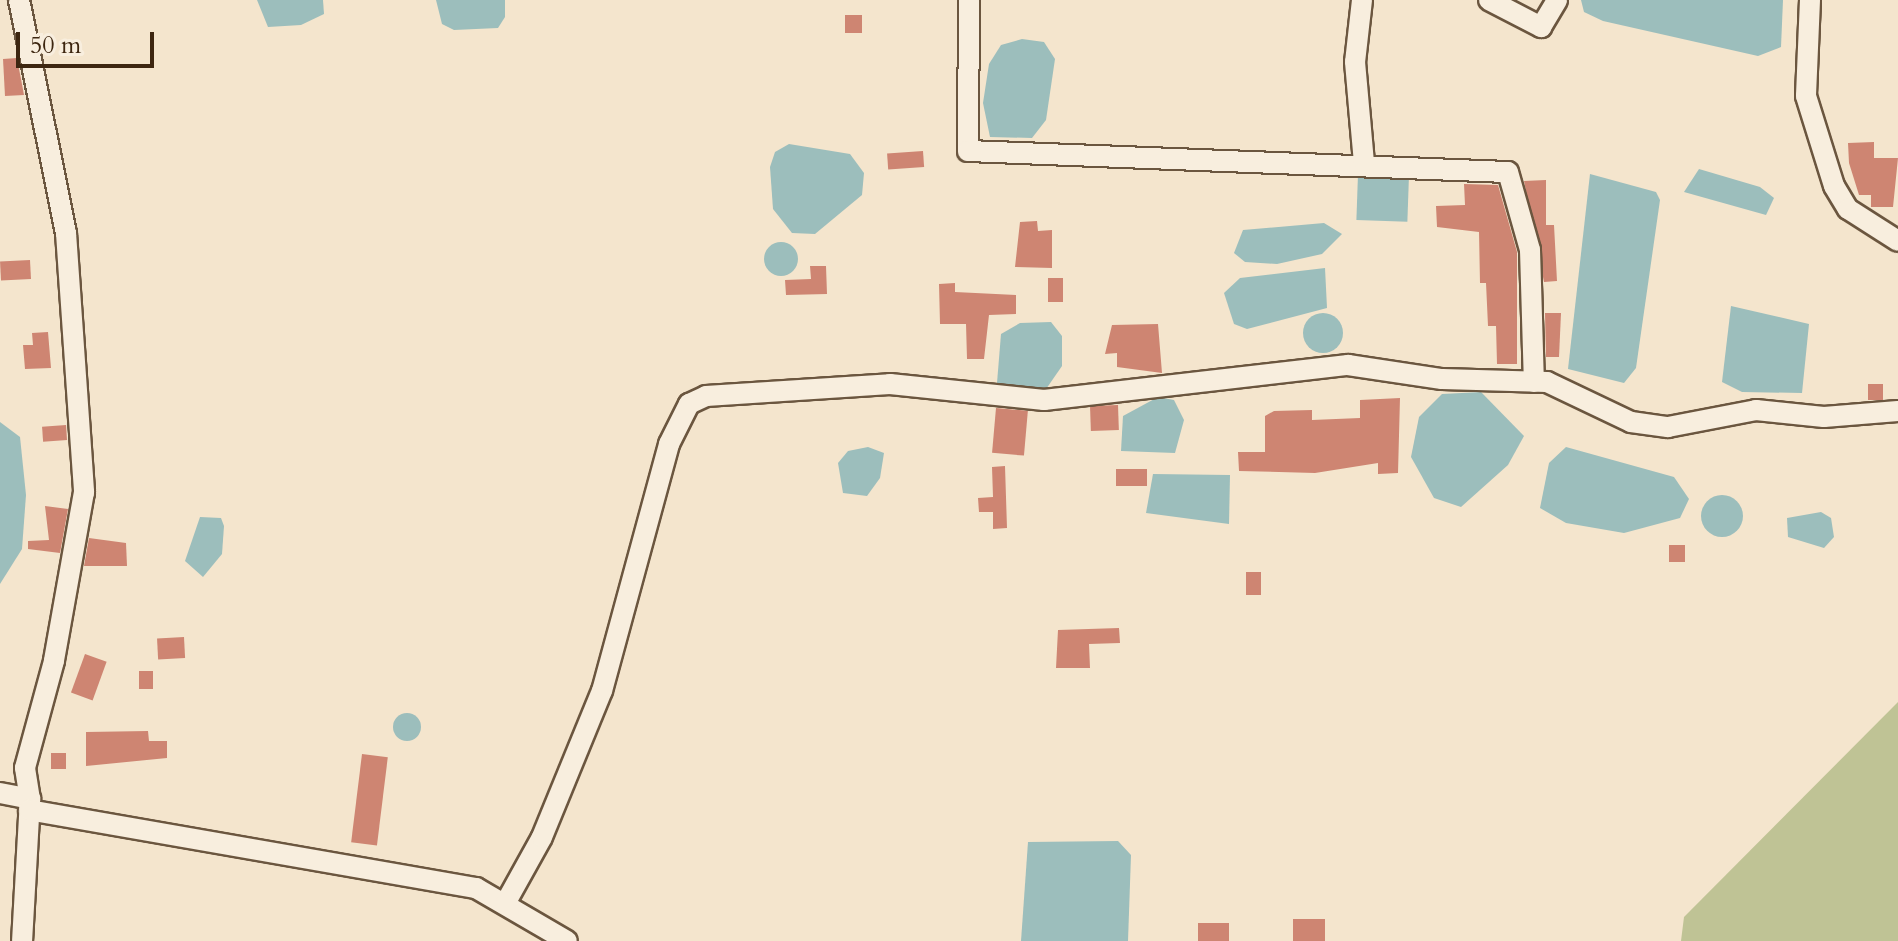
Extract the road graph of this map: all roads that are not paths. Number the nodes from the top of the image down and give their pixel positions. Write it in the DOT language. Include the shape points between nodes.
graph roads {
  1 [pos="19,0"];
  2 [pos="969,0"];
  3 [pos="1362,0"];
  4 [pos="1489,0"];
  5 [pos="1557,0"];
  6 [pos="1810,0"];
  7 [pos="1364,162"];
  8 [pos="1898,241"];
  9 [pos="1534,382"];
  10 [pos="1898,411"];
  11 [pos="0,793"];
  12 [pos="30,804"];
  13 [pos="506,902"];
  14 [pos="22,941"];
  15 [pos="567,941"];
  1 -- 12 [label="street" via="66,233 84,492 54,661 25,768"];
  2 -- 7 [label="street" via="968,151"];
  3 -- 7 [label="street" via="1355,62"];
  4 -- 5 [label="street" via="1541,27"];
  6 -- 8 [label="street" via="1806,96 1834,186 1848,209"];
  7 -- 9 [label="street" via="1488,167 1510,175 1530,250"];
  9 -- 10 [label="street" via="1574,390 1631,422 1668,427 1756,410 1824,417"];
  9 -- 13 [label="street" via="1442,379 1348,365 1044,400 890,384 762,387 689,404 669,444 602,691 542,837"];
  11 -- 12 [label="street"];
  12 -- 13 [label="street" via="283,859 426,876"];
  12 -- 14 [label="street"];
  13 -- 15 [label="street"];
}
